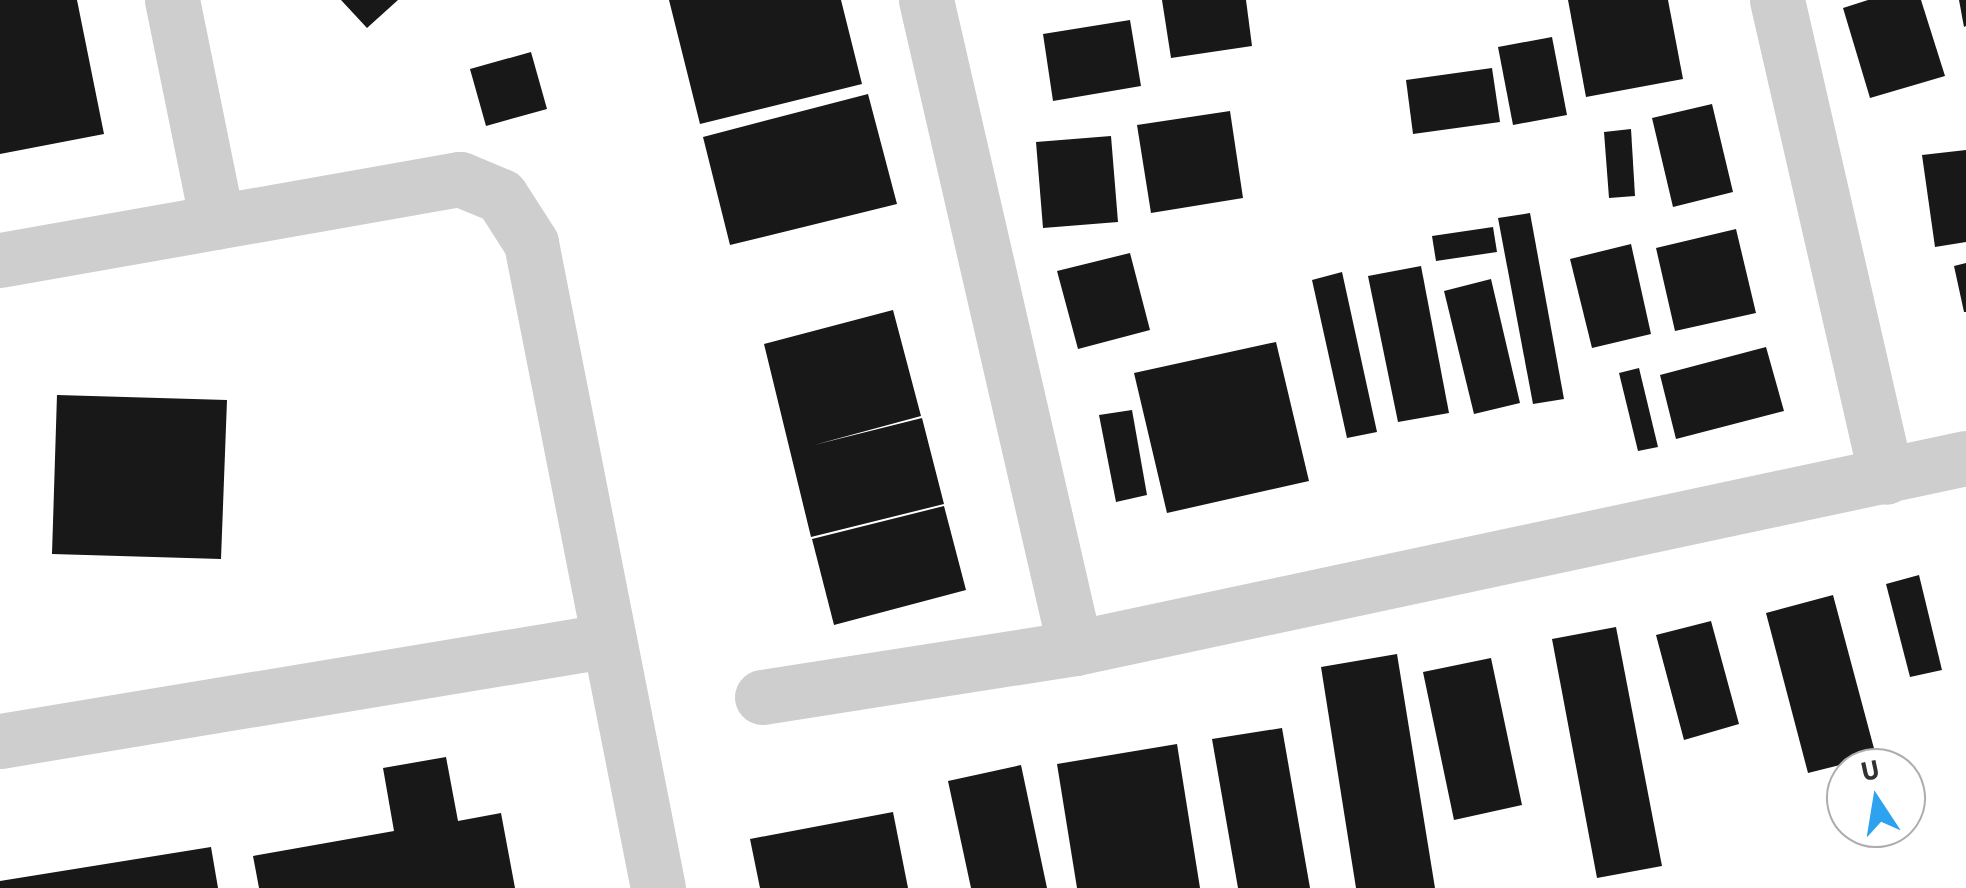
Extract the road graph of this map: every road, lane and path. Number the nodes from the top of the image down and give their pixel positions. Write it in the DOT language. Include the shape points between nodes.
graph roads {
  1 [pos="172,0"];
  2 [pos="926,0"];
  3 [pos="1777,0"];
  4 [pos="216,221"];
  5 [pos="0,260"];
  6 [pos="1966,458"];
  7 [pos="1886,477"];
  8 [pos="604,641"];
  9 [pos="1075,648"];
  10 [pos="762,696"];
  11 [pos="0,742"];
  12 [pos="658,888"];
  1 -- 4 [label="street"];
  2 -- 9 [label="street"];
  3 -- 7 [label="street"];
  4 -- 5 [label="street"];
  4 -- 8 [label="street" via="460,179 501,196 532,242"];
  6 -- 7 [label="street"];
  7 -- 9 [label="street"];
  8 -- 11 [label="street"];
  8 -- 12 [label="street"];
  9 -- 10 [label="street"];
}
